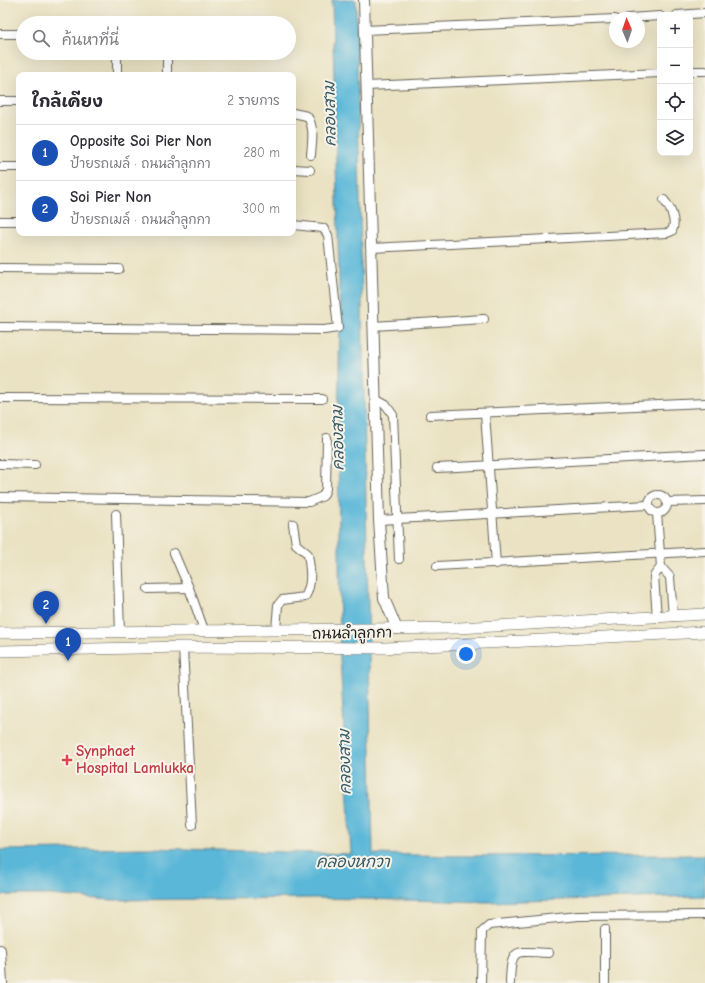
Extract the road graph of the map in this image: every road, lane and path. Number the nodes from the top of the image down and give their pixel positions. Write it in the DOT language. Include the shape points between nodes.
graph roads {
  1 [pos="364,0"];
  2 [pos="705,13"];
  3 [pos="693,14"];
  4 [pos="657,16"];
  5 [pos="645,17"];
  6 [pos="609,19"];
  7 [pos="365,30"];
  8 [pos="0,34"];
  9 [pos="16,34"];
  10 [pos="117,60"];
  11 [pos="167,60"];
  12 [pos="693,71"];
  13 [pos="705,71"];
  14 [pos="117,72"];
  15 [pos="168,72"];
  16 [pos="657,73"];
  17 [pos="366,86"];
  18 [pos="0,101"];
  19 [pos="16,101"];
  20 [pos="296,114"];
  21 [pos="311,154"];
  22 [pos="0,167"];
  23 [pos="16,167"];
  24 [pos="296,170"];
  25 [pos="310,170"];
  26 [pos="664,200"];
  27 [pos="0,221"];
  28 [pos="16,221"];
  29 [pos="296,226"];
  30 [pos="371,248"];
  31 [pos="0,268"];
  32 [pos="119,269"];
  33 [pos="484,319"];
  34 [pos="0,326"];
  35 [pos="373,326"];
  36 [pos="0,398"];
  37 [pos="322,399"];
  38 [pos="376,399"];
  39 [pos="705,403"];
  40 [pos="485,414"];
  41 [pos="430,415"];
  42 [pos="327,438"];
  43 [pos="705,454"];
  44 [pos="0,464"];
  45 [pos="35,465"];
  46 [pos="488,465"];
  47 [pos="437,468"];
  48 [pos="0,497"];
  49 [pos="705,501"];
  50 [pos="667,502"];
  51 [pos="648,505"];
  52 [pos="657,513"];
  53 [pos="116,514"];
  54 [pos="492,515"];
  55 [pos="397,519"];
  56 [pos="379,520"];
  57 [pos="293,524"];
  58 [pos="705,551"];
  59 [pos="174,553"];
  60 [pos="660,554"];
  61 [pos="398,559"];
  62 [pos="496,564"];
  63 [pos="437,566"];
  64 [pos="661,567"];
  65 [pos="189,588"];
  66 [pos="148,589"];
  67 [pos="705,614"];
  68 [pos="673,617"];
  69 [pos="657,618"];
  70 [pos="397,629"];
  71 [pos="204,630"];
  72 [pos="276,630"];
  73 [pos="120,632"];
  74 [pos="705,632"];
  75 [pos="0,633"];
  76 [pos="183,647"];
  77 [pos="0,651"];
  78 [pos="192,825"];
  79 [pos="705,915"];
  80 [pos="605,929"];
  81 [pos="0,950"];
  82 [pos="549,953"];
  83 [pos="2,983"];
  84 [pos="481,983"];
  85 [pos="510,983"];
  86 [pos="605,983"];
  1 -- 7 [label="street"];
  2 -- 3 [label="street"];
  4 -- 5 [label="street"];
  6 -- 7 [label="street"];
  7 -- 17 [label="street"];
  8 -- 9 [label="street"];
  10 -- 14 [label="street"];
  11 -- 15 [label="street"];
  12 -- 13 [label="street"];
  16 -- 17 [label="street"];
  17 -- 30 [label="street"];
  18 -- 19 [label="street"];
  20 -- 21 [label="street" via="307,116 312,125"];
  22 -- 23 [label="street"];
  24 -- 25 [label="street"];
  26 -- 30 [label="street" via="671,212 674,226 672,231 667,233"];
  27 -- 28 [label="street"];
  29 -- 34 [label="street" via="323,228 328,235 338,328 324,330"];
  30 -- 35 [label="street"];
  31 -- 32 [label="street"];
  33 -- 35 [label="street"];
  35 -- 38 [label="street"];
  36 -- 37 [label="street"];
  38 -- 55 [label="street" via="386,405 393,415"];
  38 -- 56 [label="street"];
  39 -- 40 [label="street"];
  40 -- 41 [label="street"];
  40 -- 46 [label="street"];
  42 -- 48 [label="street" via="326,489 323,496 308,502"];
  43 -- 46 [label="street"];
  44 -- 45 [label="street"];
  46 -- 47 [label="street"];
  46 -- 54 [label="street"];
  49 -- 50 [label="street"];
  50 -- 51 [label="street" via="666,498 658,494 651,497"];
  50 -- 52 [label="street" via="665,510"];
  51 -- 52 [label="street"];
  51 -- 54 [label="street"];
  52 -- 60 [label="street"];
  53 -- 73 [label="street"];
  54 -- 55 [label="street"];
  54 -- 62 [label="street"];
  55 -- 56 [label="street"];
  55 -- 61 [label="street"];
  56 -- 70 [label="street" via="384,598"];
  57 -- 72 [label="street" via="296,544 308,554 311,576 309,590 305,596 282,600 278,605"];
  58 -- 60 [label="street"];
  59 -- 65 [label="street"];
  60 -- 62 [label="street"];
  60 -- 64 [label="street"];
  62 -- 63 [label="street"];
  64 -- 68 [label="street" via="670,577"];
  64 -- 69 [label="street" via="654,576"];
  65 -- 66 [label="street"];
  65 -- 71 [label="street"];
  67 -- 68 [label="main road, ถนนลำลูกกา"];
  68 -- 69 [label="main road, ถนนลำลูกกา"];
  69 -- 70 [label="main road, ถนนลำลูกกา"];
  70 -- 72 [label="main road, ถนนลำลูกกา"];
  71 -- 72 [label="main road, ถนนลำลูกกา"];
  71 -- 73 [label="main road, ถนนลำลูกกา"];
  73 -- 75 [label="main road, ถนนลำลูกกา"];
  74 -- 76 [label="main road, ถนนลำลูกกา" via="386,648"];
  76 -- 77 [label="main road, ถนนลำลูกกา"];
  76 -- 78 [label="street"];
  79 -- 84 [label="street" via="571,917 489,925 482,931"];
  80 -- 86 [label="street"];
  81 -- 83 [label="street"];
  82 -- 85 [label="street" via="520,952 514,955 510,961"];
}
